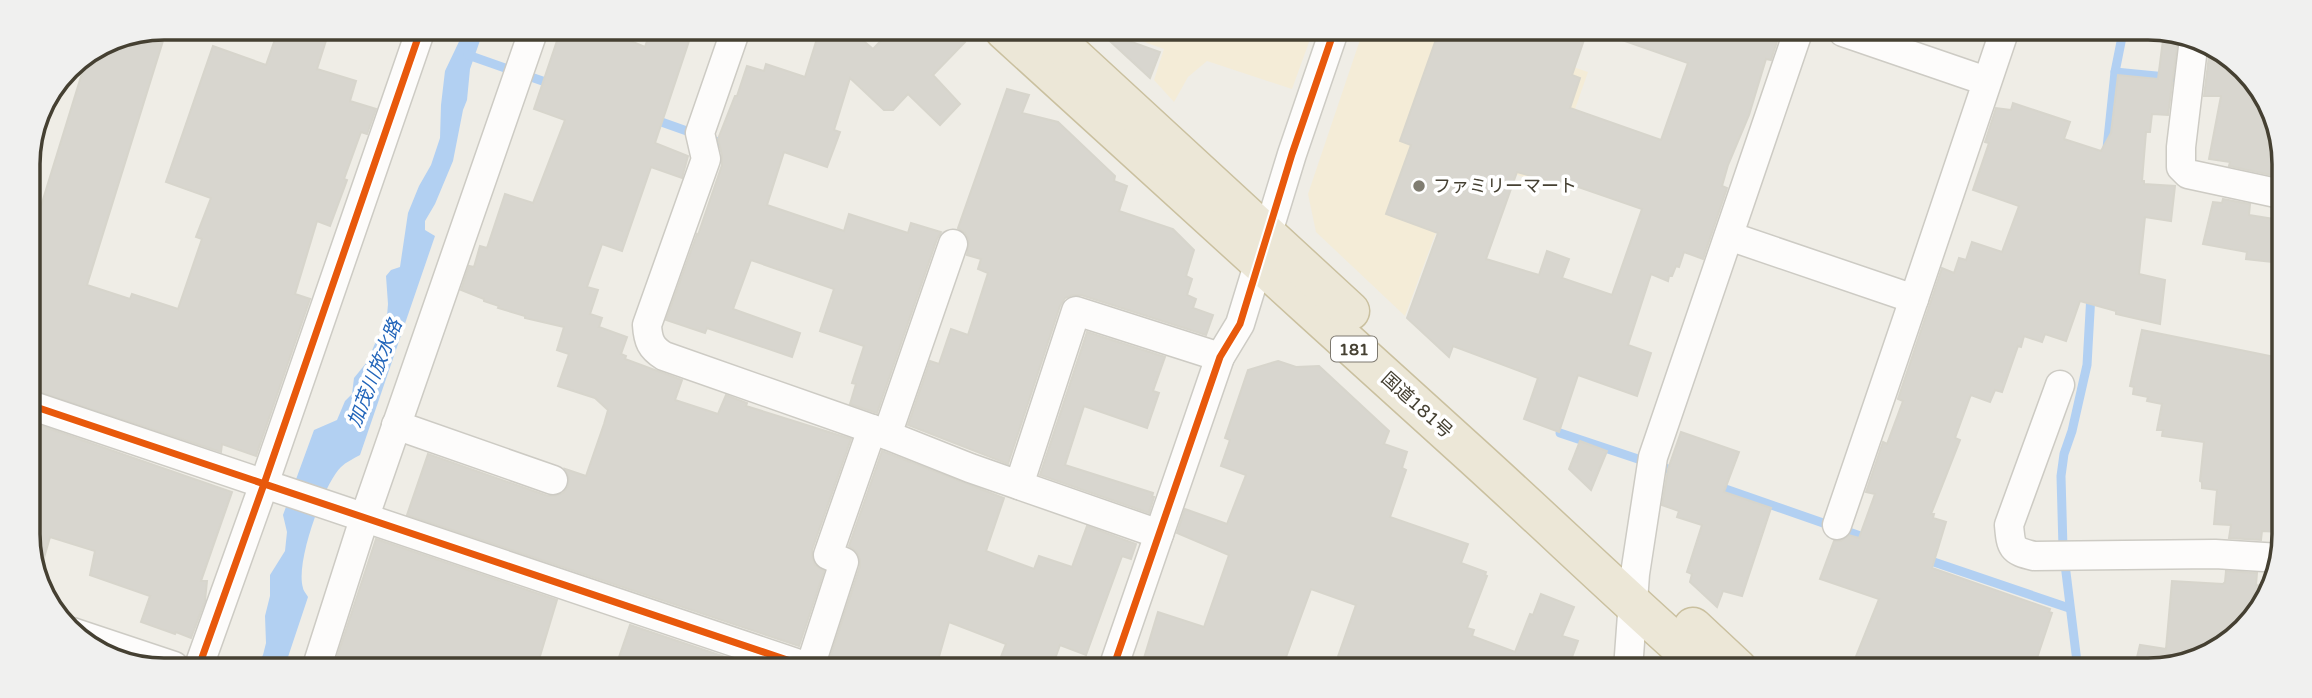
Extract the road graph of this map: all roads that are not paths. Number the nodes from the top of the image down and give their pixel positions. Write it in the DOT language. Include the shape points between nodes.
graph roads {
  1 [pos="417,40"];
  2 [pos="530,40"];
  3 [pos="732,40"];
  4 [pos="1016,40"];
  5 [pos="1055,40"];
  6 [pos="1331,40"];
  7 [pos="1795,40"];
  8 [pos="1866,40"];
  9 [pos="2001,40"];
  10 [pos="2193,49"];
  11 [pos="1986,81"];
  12 [pos="2272,192"];
  13 [pos="1729,236"];
  14 [pos="953,244"];
  15 [pos="1264,249"];
  16 [pos="1914,299"];
  17 [pos="1220,357"];
  18 [pos="2060,385"];
  19 [pos="40,409"];
  20 [pos="396,425"];
  21 [pos="879,432"];
  22 [pos="553,480"];
  23 [pos="1019,485"];
  24 [pos="269,486"];
  25 [pos="359,517"];
  26 [pos="1838,525"];
  27 [pos="1159,534"];
  28 [pos="2270,557"];
  29 [pos="1634,590"];
  30 [pos="108,644"];
  31 [pos="146,657"];
  32 [pos="1629,657"];
  33 [pos="1694,657"];
  34 [pos="1722,657"];
  35 [pos="202,658"];
  36 [pos="319,658"];
  37 [pos="781,658"];
  38 [pos="812,658"];
  39 [pos="1116,658"];
  1 -- 24 [label="street"];
  2 -- 20 [label="street"];
  3 -- 21 [label="street" via="700,133 706,159 647,325 648,339 664,356"];
  4 -- 15 [label="highway, 国道181号 / 181"];
  5 -- 15 [label="highway, 国道181号 / 181"];
  6 -- 15 [label="street"];
  7 -- 13 [label="street"];
  8 -- 11 [label="street"];
  9 -- 11 [label="street"];
  10 -- 12 [label="street" via="2181,167 2188,174"];
  11 -- 16 [label="street"];
  13 -- 16 [label="street"];
  13 -- 29 [label="street" via="1653,457"];
  14 -- 21 [label="street"];
  15 -- 17 [label="street" via="1240,324"];
  15 -- 29 [label="highway, 国道181号 / 181"];
  16 -- 26 [label="street"];
  17 -- 23 [label="street" via="1076,311"];
  17 -- 27 [label="street"];
  18 -- 28 [label="street" via="2009,525 2011,544 2018,553"];
  19 -- 24 [label="street"];
  20 -- 22 [label="street"];
  20 -- 25 [label="street"];
  21 -- 23 [label="street"];
  21 -- 38 [label="street" via="828,555 844,562"];
  23 -- 27 [label="street"];
  24 -- 25 [label="street"];
  24 -- 35 [label="street"];
  25 -- 36 [label="street"];
  25 -- 37 [label="street"];
  27 -- 39 [label="street"];
  29 -- 32 [label="street"];
  29 -- 33 [label="highway, 国道181号 / 181"];
  29 -- 34 [label="highway, 国道181号 / 181"];
  30 -- 31 [label="street"];
}
